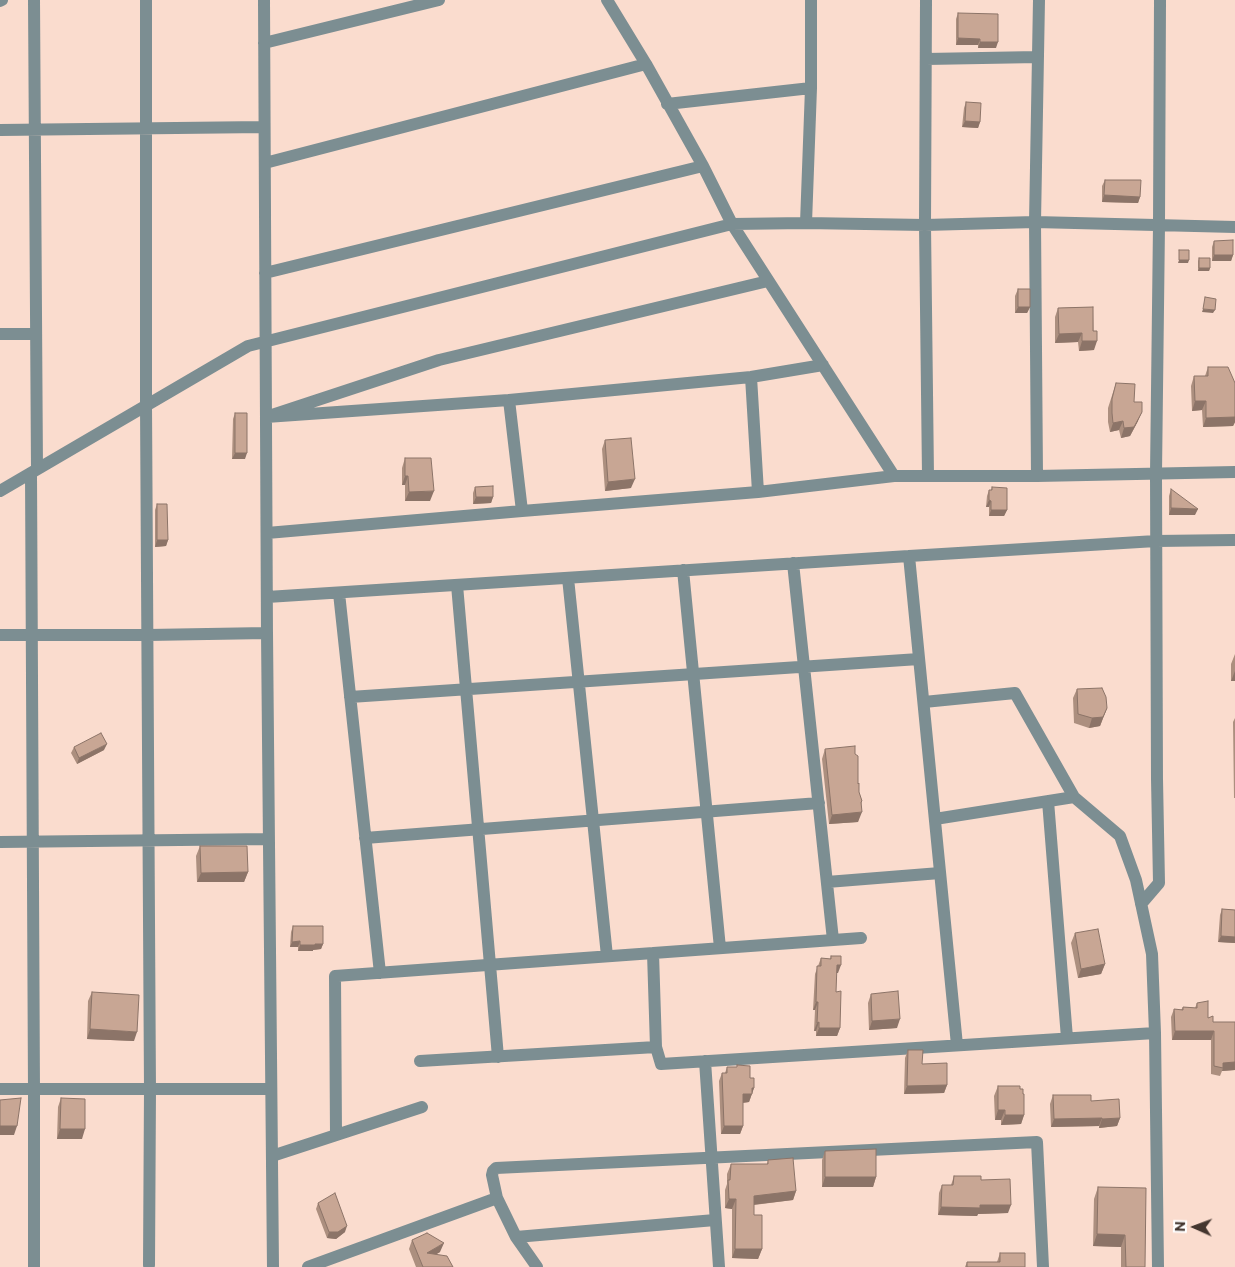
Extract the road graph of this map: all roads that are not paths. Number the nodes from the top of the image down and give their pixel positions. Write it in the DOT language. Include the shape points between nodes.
graph roads {
  1 [pos="34,0"];
  2 [pos="146,0"];
  3 [pos="264,0"];
  4 [pos="439,0"];
  5 [pos="607,0"];
  6 [pos="812,0"];
  7 [pos="926,0"];
  8 [pos="1039,0"];
  9 [pos="1160,0"];
  10 [pos="264,43"];
  11 [pos="1038,57"];
  12 [pos="926,59"];
  13 [pos="646,64"];
  14 [pos="811,88"];
  15 [pos="668,104"];
  16 [pos="264,127"];
  17 [pos="146,128"];
  18 [pos="0,130"];
  19 [pos="34,130"];
  20 [pos="265,163"];
  21 [pos="703,166"];
  22 [pos="1034,222"];
  23 [pos="806,223"];
  24 [pos="732,224"];
  25 [pos="925,225"];
  26 [pos="1160,225"];
  27 [pos="1235,227"];
  28 [pos="265,273"];
  29 [pos="768,281"];
  30 [pos="0,334"];
  31 [pos="36,334"];
  32 [pos="266,342"];
  33 [pos="823,365"];
  34 [pos="751,378"];
  35 [pos="509,400"];
  36 [pos="146,405"];
  37 [pos="266,417"];
  38 [pos="34,471"];
  39 [pos="1235,472"];
  40 [pos="1156,473"];
  41 [pos="894,476"];
  42 [pos="928,476"];
  43 [pos="1037,476"];
  44 [pos="0,491"];
  45 [pos="758,492"];
  46 [pos="522,511"];
  47 [pos="267,533"];
  48 [pos="1235,540"];
  49 [pos="1156,541"];
  50 [pos="909,556"];
  51 [pos="793,563"];
  52 [pos="683,570"];
  53 [pos="568,578"];
  54 [pos="457,585"];
  55 [pos="339,593"];
  56 [pos="267,597"];
  57 [pos="267,633"];
  58 [pos="32,634"];
  59 [pos="0,635"];
  60 [pos="148,635"];
  61 [pos="919,659"];
  62 [pos="804,667"];
  63 [pos="693,674"];
  64 [pos="578,682"];
  65 [pos="466,690"];
  66 [pos="350,697"];
  67 [pos="924,702"];
  68 [pos="1074,797"];
  69 [pos="1048,801"];
  70 [pos="819,803"];
  71 [pos="707,811"];
  72 [pos="935,818"];
  73 [pos="593,820"];
  74 [pos="478,829"];
  75 [pos="365,838"];
  76 [pos="269,839"];
  77 [pos="149,841"];
  78 [pos="0,842"];
  79 [pos="33,842"];
  80 [pos="940,873"];
  81 [pos="827,882"];
  82 [pos="1141,904"];
  83 [pos="861,938"];
  84 [pos="833,940"];
  85 [pos="720,948"];
  86 [pos="653,953"];
  87 [pos="607,956"];
  88 [pos="490,965"];
  89 [pos="380,972"];
  90 [pos="1155,1033"];
  91 [pos="1068,1038"];
  92 [pos="957,1045"];
  93 [pos="656,1047"];
  94 [pos="498,1057"];
  95 [pos="705,1061"];
  96 [pos="420,1062"];
  97 [pos="0,1089"];
  98 [pos="34,1089"];
  99 [pos="150,1089"];
  100 [pos="271,1089"];
  101 [pos="422,1107"];
  102 [pos="336,1135"];
  103 [pos="272,1156"];
  104 [pos="711,1157"];
  105 [pos="497,1198"];
  106 [pos="715,1220"];
  107 [pos="516,1237"];
  108 [pos="149,1265"];
  109 [pos="34,1267"];
  110 [pos="273,1267"];
  111 [pos="308,1267"];
  112 [pos="537,1267"];
  113 [pos="719,1267"];
  114 [pos="1043,1267"];
  115 [pos="1158,1267"];
  1 -- 19 [label="street"];
  2 -- 17 [label="street"];
  3 -- 10 [label="street"];
  4 -- 10 [label="street"];
  5 -- 13 [label="street"];
  6 -- 14 [label="street"];
  7 -- 12 [label="street"];
  8 -- 11 [label="street"];
  9 -- 26 [label="street"];
  10 -- 16 [label="street"];
  11 -- 12 [label="street"];
  11 -- 22 [label="street"];
  12 -- 25 [label="street"];
  13 -- 15 [label="street"];
  13 -- 20 [label="street"];
  14 -- 15 [label="street"];
  14 -- 23 [label="street"];
  15 -- 21 [label="street"];
  16 -- 17 [label="street"];
  16 -- 20 [label="street"];
  17 -- 19 [label="street"];
  17 -- 36 [label="street"];
  18 -- 19 [label="street"];
  19 -- 31 [label="street"];
  20 -- 28 [label="street"];
  21 -- 24 [label="street"];
  21 -- 28 [label="street"];
  22 -- 25 [label="street"];
  22 -- 26 [label="street"];
  22 -- 43 [label="street"];
  23 -- 24 [label="street"];
  23 -- 25 [label="street"];
  24 -- 29 [label="street"];
  24 -- 32 [label="street"];
  25 -- 42 [label="street"];
  26 -- 27 [label="street"];
  26 -- 40 [label="street"];
  28 -- 32 [label="street"];
  29 -- 33 [label="street"];
  29 -- 37 [label="street" via="439,360"];
  30 -- 31 [label="street"];
  31 -- 38 [label="street"];
  32 -- 36 [label="street" via="248,346"];
  32 -- 37 [label="street"];
  33 -- 34 [label="street"];
  33 -- 41 [label="street"];
  34 -- 35 [label="street"];
  34 -- 45 [label="street"];
  35 -- 37 [label="street"];
  35 -- 46 [label="street"];
  36 -- 38 [label="street"];
  36 -- 60 [label="street"];
  37 -- 47 [label="street"];
  38 -- 44 [label="street"];
  38 -- 58 [label="street"];
  39 -- 40 [label="street"];
  40 -- 43 [label="street"];
  40 -- 49 [label="street"];
  41 -- 42 [label="street"];
  41 -- 45 [label="street"];
  42 -- 43 [label="street"];
  45 -- 46 [label="street"];
  46 -- 47 [label="street"];
  47 -- 56 [label="street"];
  48 -- 49 [label="street"];
  49 -- 50 [label="street"];
  49 -- 82 [label="street" via="1158,883"];
  50 -- 51 [label="street"];
  50 -- 61 [label="street"];
  51 -- 52 [label="street"];
  51 -- 62 [label="street"];
  52 -- 53 [label="street"];
  52 -- 63 [label="street"];
  53 -- 54 [label="street"];
  53 -- 64 [label="street"];
  54 -- 55 [label="street"];
  54 -- 65 [label="street"];
  55 -- 56 [label="street"];
  55 -- 66 [label="street"];
  56 -- 57 [label="street"];
  57 -- 60 [label="street"];
  57 -- 76 [label="street"];
  58 -- 59 [label="street"];
  58 -- 60 [label="street"];
  58 -- 79 [label="street"];
  60 -- 77 [label="street"];
  61 -- 62 [label="street"];
  61 -- 67 [label="street"];
  62 -- 63 [label="street"];
  62 -- 70 [label="street"];
  63 -- 64 [label="street"];
  63 -- 71 [label="street"];
  64 -- 65 [label="street"];
  64 -- 73 [label="street"];
  65 -- 66 [label="street"];
  65 -- 74 [label="street"];
  66 -- 75 [label="street"];
  67 -- 68 [label="street" via="1015,693"];
  67 -- 72 [label="street"];
  68 -- 69 [label="street"];
  68 -- 82 [label="street" via="1120,836"];
  69 -- 72 [label="street"];
  69 -- 91 [label="street"];
  70 -- 71 [label="street"];
  70 -- 81 [label="street"];
  71 -- 73 [label="street"];
  71 -- 85 [label="street"];
  72 -- 80 [label="street"];
  73 -- 74 [label="street"];
  73 -- 87 [label="street"];
  74 -- 75 [label="street"];
  74 -- 88 [label="street"];
  75 -- 89 [label="street"];
  76 -- 77 [label="street"];
  76 -- 100 [label="street"];
  77 -- 79 [label="street"];
  77 -- 99 [label="street"];
  78 -- 79 [label="street"];
  79 -- 98 [label="street"];
  80 -- 81 [label="street"];
  80 -- 92 [label="street"];
  81 -- 84 [label="street"];
  82 -- 90 [label="street" via="1152,954"];
  83 -- 84 [label="street"];
  84 -- 85 [label="street"];
  85 -- 86 [label="street"];
  86 -- 87 [label="street"];
  86 -- 93 [label="street"];
  87 -- 88 [label="street"];
  88 -- 89 [label="street"];
  88 -- 94 [label="street"];
  89 -- 102 [label="street" via="335,976"];
  90 -- 91 [label="street"];
  90 -- 115 [label="street"];
  91 -- 92 [label="street"];
  92 -- 95 [label="street"];
  93 -- 94 [label="street"];
  93 -- 95 [label="street" via="661,1064"];
  94 -- 96 [label="street"];
  95 -- 104 [label="street"];
  97 -- 98 [label="street"];
  98 -- 99 [label="street"];
  98 -- 109 [label="street"];
  99 -- 100 [label="street"];
  99 -- 108 [label="street"];
  100 -- 103 [label="street"];
  101 -- 102 [label="street"];
  102 -- 103 [label="street"];
  103 -- 110 [label="street"];
  104 -- 105 [label="street" via="496,1168 492,1175"];
  104 -- 106 [label="street"];
  104 -- 114 [label="street" via="1037,1142"];
  105 -- 107 [label="street"];
  105 -- 111 [label="street"];
  106 -- 107 [label="street"];
  106 -- 113 [label="street"];
  107 -- 112 [label="street"];
}
